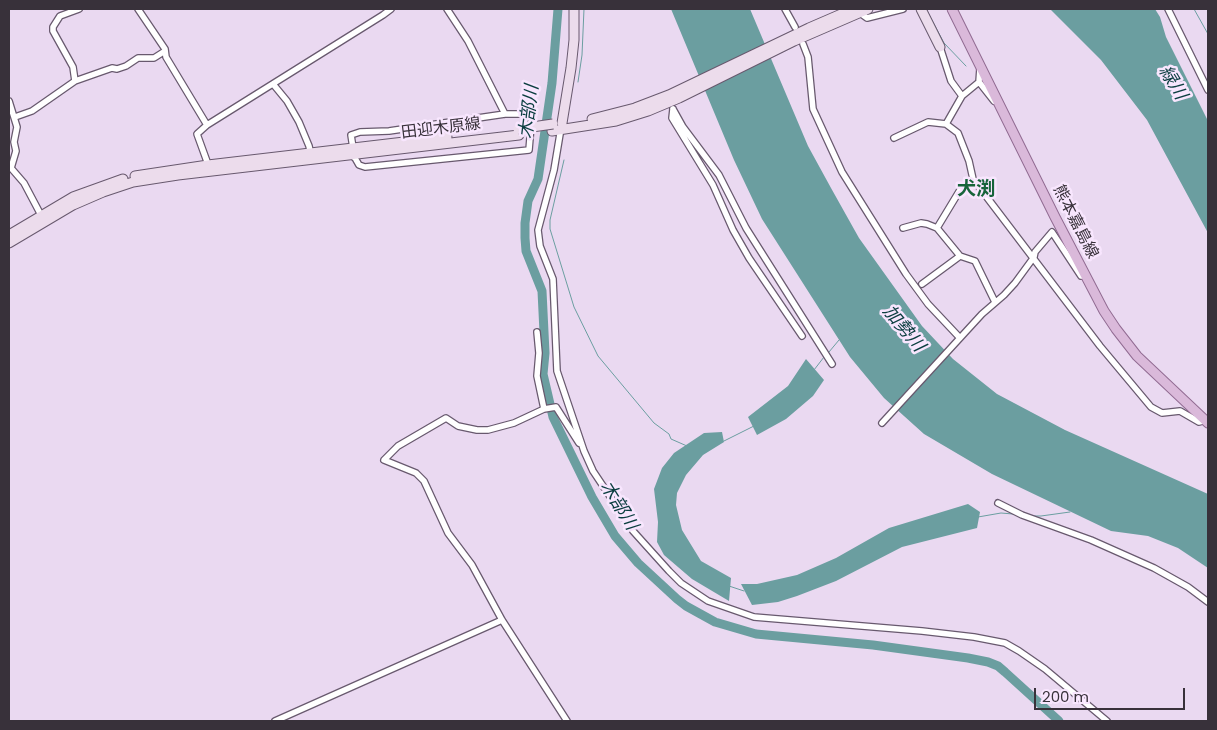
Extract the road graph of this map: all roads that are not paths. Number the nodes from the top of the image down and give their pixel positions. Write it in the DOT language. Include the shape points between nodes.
graph roads {
  1 [pos="79,9"];
  2 [pos="138,9"];
  3 [pos="391,9"];
  4 [pos="447,9"];
  5 [pos="574,9"];
  6 [pos="785,9"];
  7 [pos="903,9"];
  8 [pos="921,9"];
  9 [pos="952,9"];
  10 [pos="1168,9"];
  11 [pos="860,10"];
  12 [pos="795,27"];
  13 [pos="803,44"];
  14 [pos="940,47"];
  15 [pos="165,51"];
  16 [pos="981,64"];
  17 [pos="76,81"];
  18 [pos="979,82"];
  19 [pos="273,84"];
  20 [pos="1208,90"];
  21 [pos="962,96"];
  22 [pos="9,101"];
  23 [pos="1003,112"];
  24 [pos="505,114"];
  25 [pos="15,117"];
  26 [pos="946,124"];
  27 [pos="207,125"];
  28 [pos="557,127"];
  29 [pos="894,138"];
  30 [pos="352,152"];
  31 [pos="311,156"];
  32 [pos="10,168"];
  33 [pos="210,168"];
  34 [pos="973,179"];
  35 [pos="43,218"];
  36 [pos="903,228"];
  37 [pos="937,228"];
  38 [pos="9,235"];
  39 [pos="9,243"];
  40 [pos="960,256"];
  41 [pos="1034,257"];
  42 [pos="1085,276"];
  43 [pos="922,284"];
  44 [pos="995,302"];
  45 [pos="537,332"];
  46 [pos="802,336"];
  47 [pos="960,338"];
  48 [pos="832,364"];
  49 [pos="545,409"];
  50 [pos="1207,421"];
  51 [pos="882,423"];
  52 [pos="584,451"];
  53 [pos="998,503"];
  54 [pos="1208,602"];
  55 [pos="502,620"];
  56 [pos="275,721"];
  57 [pos="567,721"];
  58 [pos="1108,721"];
  1 -- 17 [label="street" via="60,16 53,27 73,67"];
  2 -- 15 [label="street"];
  3 -- 19 [label="street"];
  4 -- 24 [label="street" via="468,41"];
  5 -- 28 [label="main road" via="572,59"];
  6 -- 12 [label="street"];
  7 -- 11 [label="street" via="867,18"];
  8 -- 14 [label="main road"];
  9 -- 16 [label="main road, 熊本嘉島線"];
  10 -- 20 [label="street"];
  11 -- 28 [label="main road, 田迎木原線" via="697,86 635,108"];
  13 -- 47 [label="street" via="808,57 813,109 843,174 906,274 928,304"];
  14 -- 21 [label="street" via="951,81"];
  15 -- 17 [label="street" via="154,58 138,58 126,66"];
  15 -- 27 [label="street"];
  16 -- 18 [label="street"];
  16 -- 23 [label="main road, 熊本嘉島線"];
  17 -- 25 [label="street" via="32,111"];
  18 -- 21 [label="street"];
  18 -- 23 [label="street"];
  19 -- 27 [label="street"];
  19 -- 31 [label="street" via="293,110"];
  21 -- 26 [label="street"];
  22 -- 25 [label="street"];
  23 -- 42 [label="main road, 熊本嘉島線"];
  24 -- 30 [label="street" via="389,131 360,132 351,135"];
  24 -- 30 [label="street" via="532,114 529,150 365,166 359,165"];
  25 -- 32 [label="street" via="16,151"];
  26 -- 29 [label="street" via="928,122"];
  26 -- 34 [label="street" via="958,133"];
  27 -- 33 [label="street" via="197,134"];
  28 -- 30 [label="main road, 田迎木原線, bridge"];
  28 -- 52 [label="street" via="554,170 538,230 552,279 556,371"];
  30 -- 31 [label="main road, 田迎木原線"];
  31 -- 33 [label="main road, 田迎木原線"];
  32 -- 35 [label="street" via="24,183"];
  33 -- 35 [label="main road, 田迎木原線" via="150,173 122,180 74,198"];
  34 -- 37 [label="street" via="960,190"];
  34 -- 41 [label="street"];
  35 -- 38 [label="main road, 田迎木原線"];
  35 -- 39 [label="main road, 田迎木原線"];
  36 -- 37 [label="street" via="921,223"];
  37 -- 40 [label="street"];
  40 -- 43 [label="street"];
  40 -- 44 [label="street" via="975,261"];
  41 -- 42 [label="street" via="1034,252 1052,232 1081,276"];
  41 -- 44 [label="street" via="1015,283"];
  41 -- 50 [label="street" via="1100,346 1151,407 1162,414 1180,410 1199,422"];
  42 -- 50 [label="main road, 熊本嘉島線" via="1126,342"];
  44 -- 47 [label="street"];
  45 -- 49 [label="street" via="537,376"];
  46 -- 48 [label="street" via="733,230 712,185 672,118 673,109 719,175 746,228"];
  47 -- 51 [label="street"];
  49 -- 52 [label="street" via="556,408"];
  49 -- 55 [label="street" via="488,430 458,426 446,418 398,446 384,460 416,473 424,482 448,533 472,565"];
  52 -- 58 [label="street" via="606,493 632,531 681,583 708,601 754,617 922,631 1005,643 1045,669"];
  53 -- 54 [label="street" via="1154,568"];
  55 -- 56 [label="street"];
  55 -- 57 [label="street"];
}
